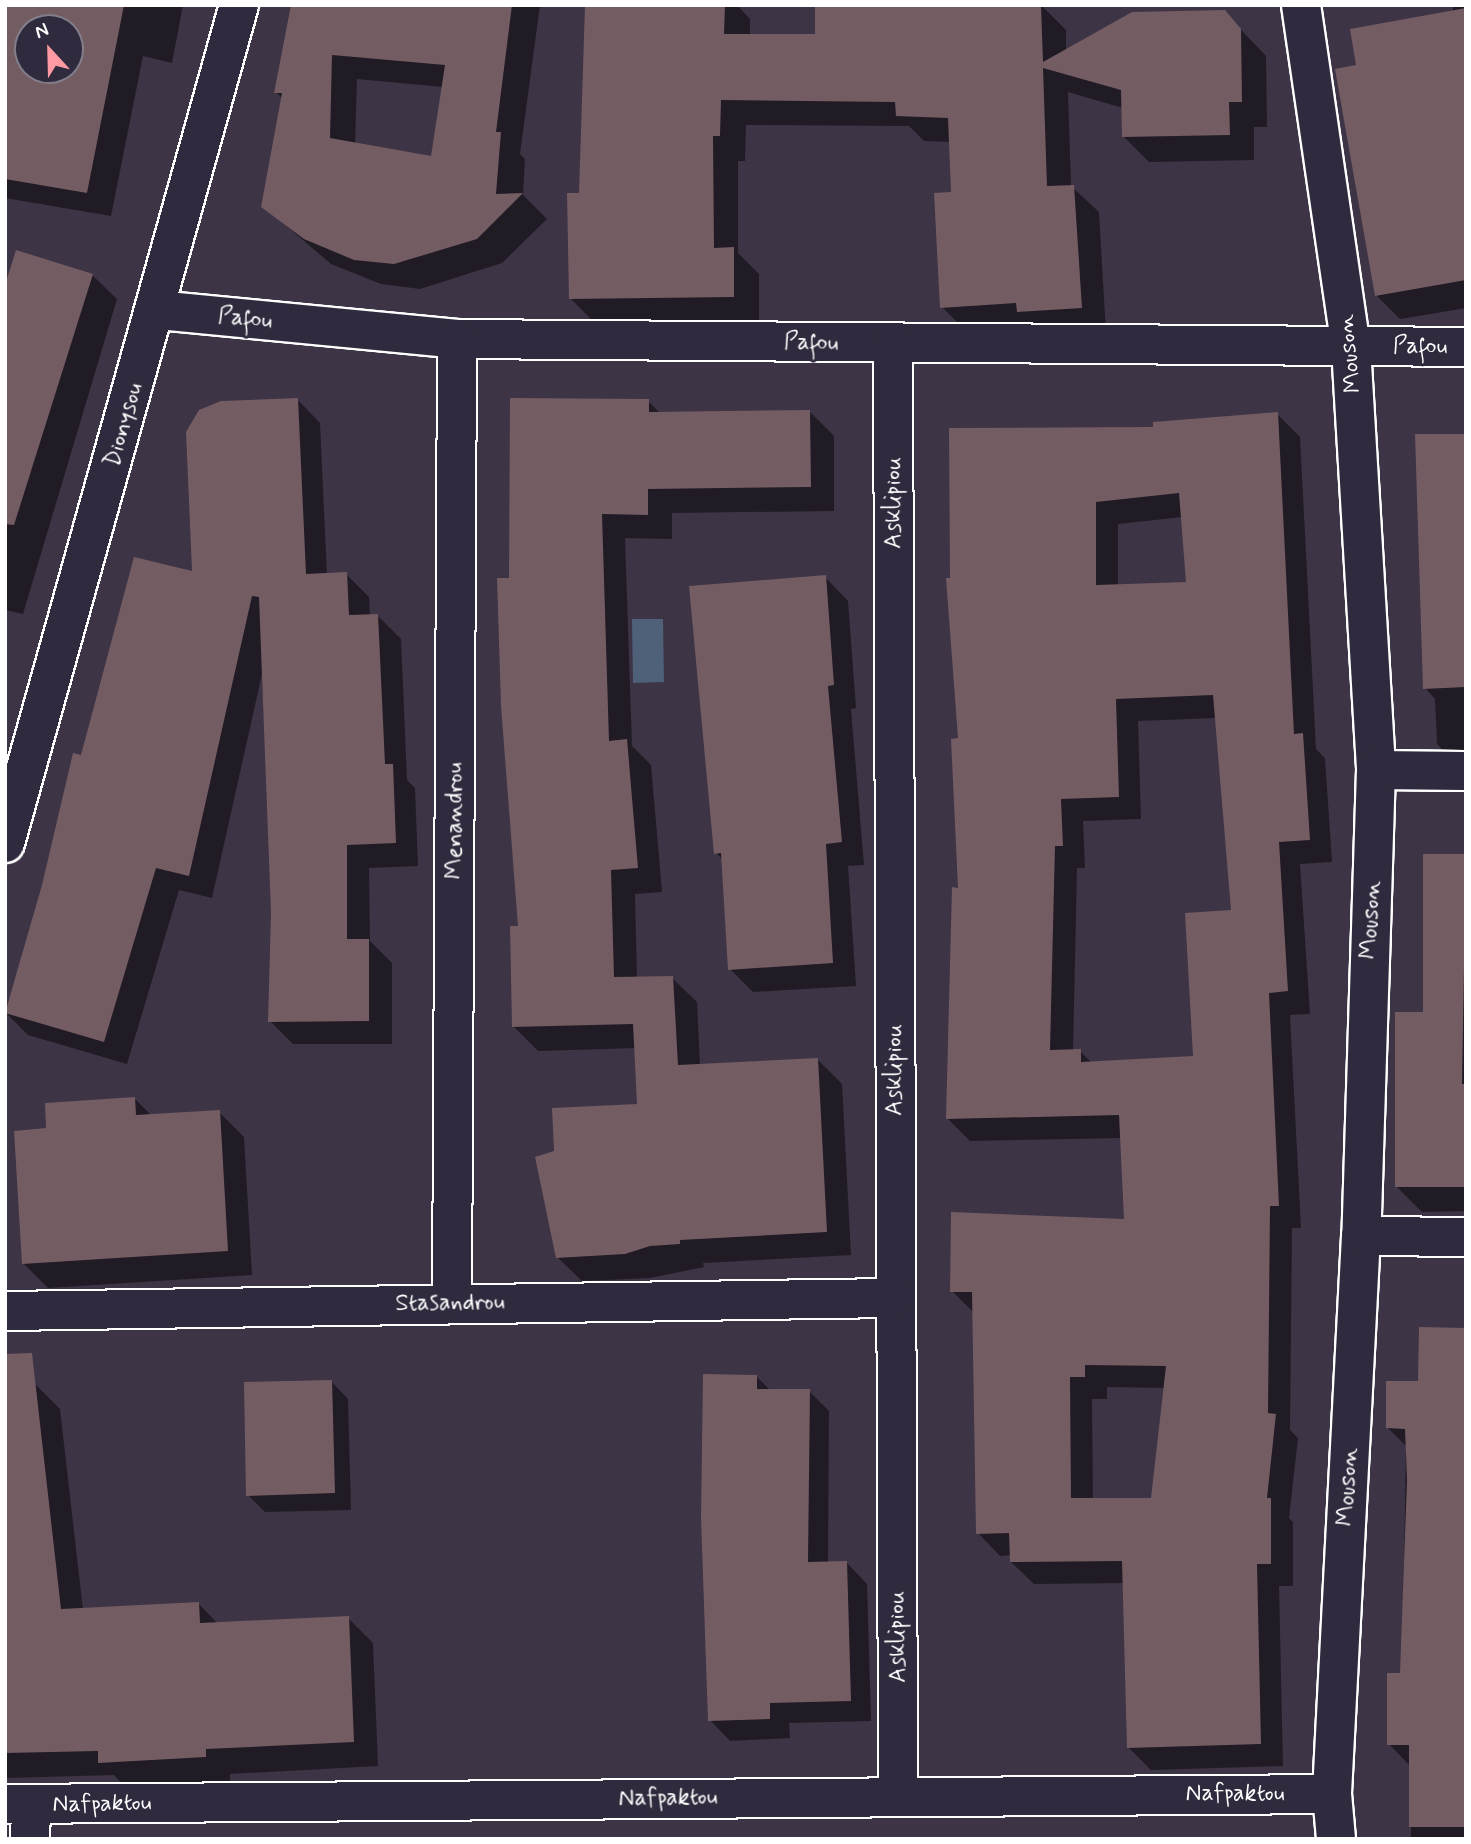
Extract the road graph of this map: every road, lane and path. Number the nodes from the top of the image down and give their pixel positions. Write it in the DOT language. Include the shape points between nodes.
graph roads {
  1 [pos="239,5"];
  2 [pos="1301,5"];
  3 [pos="157,310"];
  4 [pos="457,339"];
  5 [pos="893,344"];
  6 [pos="1351,347"];
  7 [pos="1466,347"];
  8 [pos="1376,770"];
  9 [pos="1466,771"];
  10 [pos="5,843"];
  11 [pos="1361,1236"];
  12 [pos="1466,1237"];
  13 [pos="895,1298"];
  14 [pos="452,1302"];
  15 [pos="5,1311"];
  16 [pos="1332,1794"];
  17 [pos="898,1796"];
  18 [pos="22,1816"];
  19 [pos="1336,1839"];
  1 -- 3 [label="street, Dionysou"];
  2 -- 6 [label="street, Mouson"];
  3 -- 4 [label="street, Pafou"];
  3 -- 10 [label="street, Dionysou"];
  4 -- 5 [label="street, Pafou"];
  4 -- 14 [label="street, Menandrou"];
  5 -- 6 [label="street, Pafou"];
  5 -- 13 [label="street, Asklipiou"];
  6 -- 7 [label="street, Pafou"];
  6 -- 8 [label="street, Mouson"];
  8 -- 9 [label="street"];
  8 -- 11 [label="street, Mouson"];
  11 -- 12 [label="street"];
  11 -- 16 [label="street, Mouson"];
  13 -- 14 [label="street, Stasandrou"];
  13 -- 17 [label="street, Asklipiou"];
  14 -- 15 [label="street, Stasandrou"];
  16 -- 17 [label="street, Nafpaktou"];
  16 -- 19 [label="street, Mouson"];
  17 -- 18 [label="street, Nafpaktou"];
}
